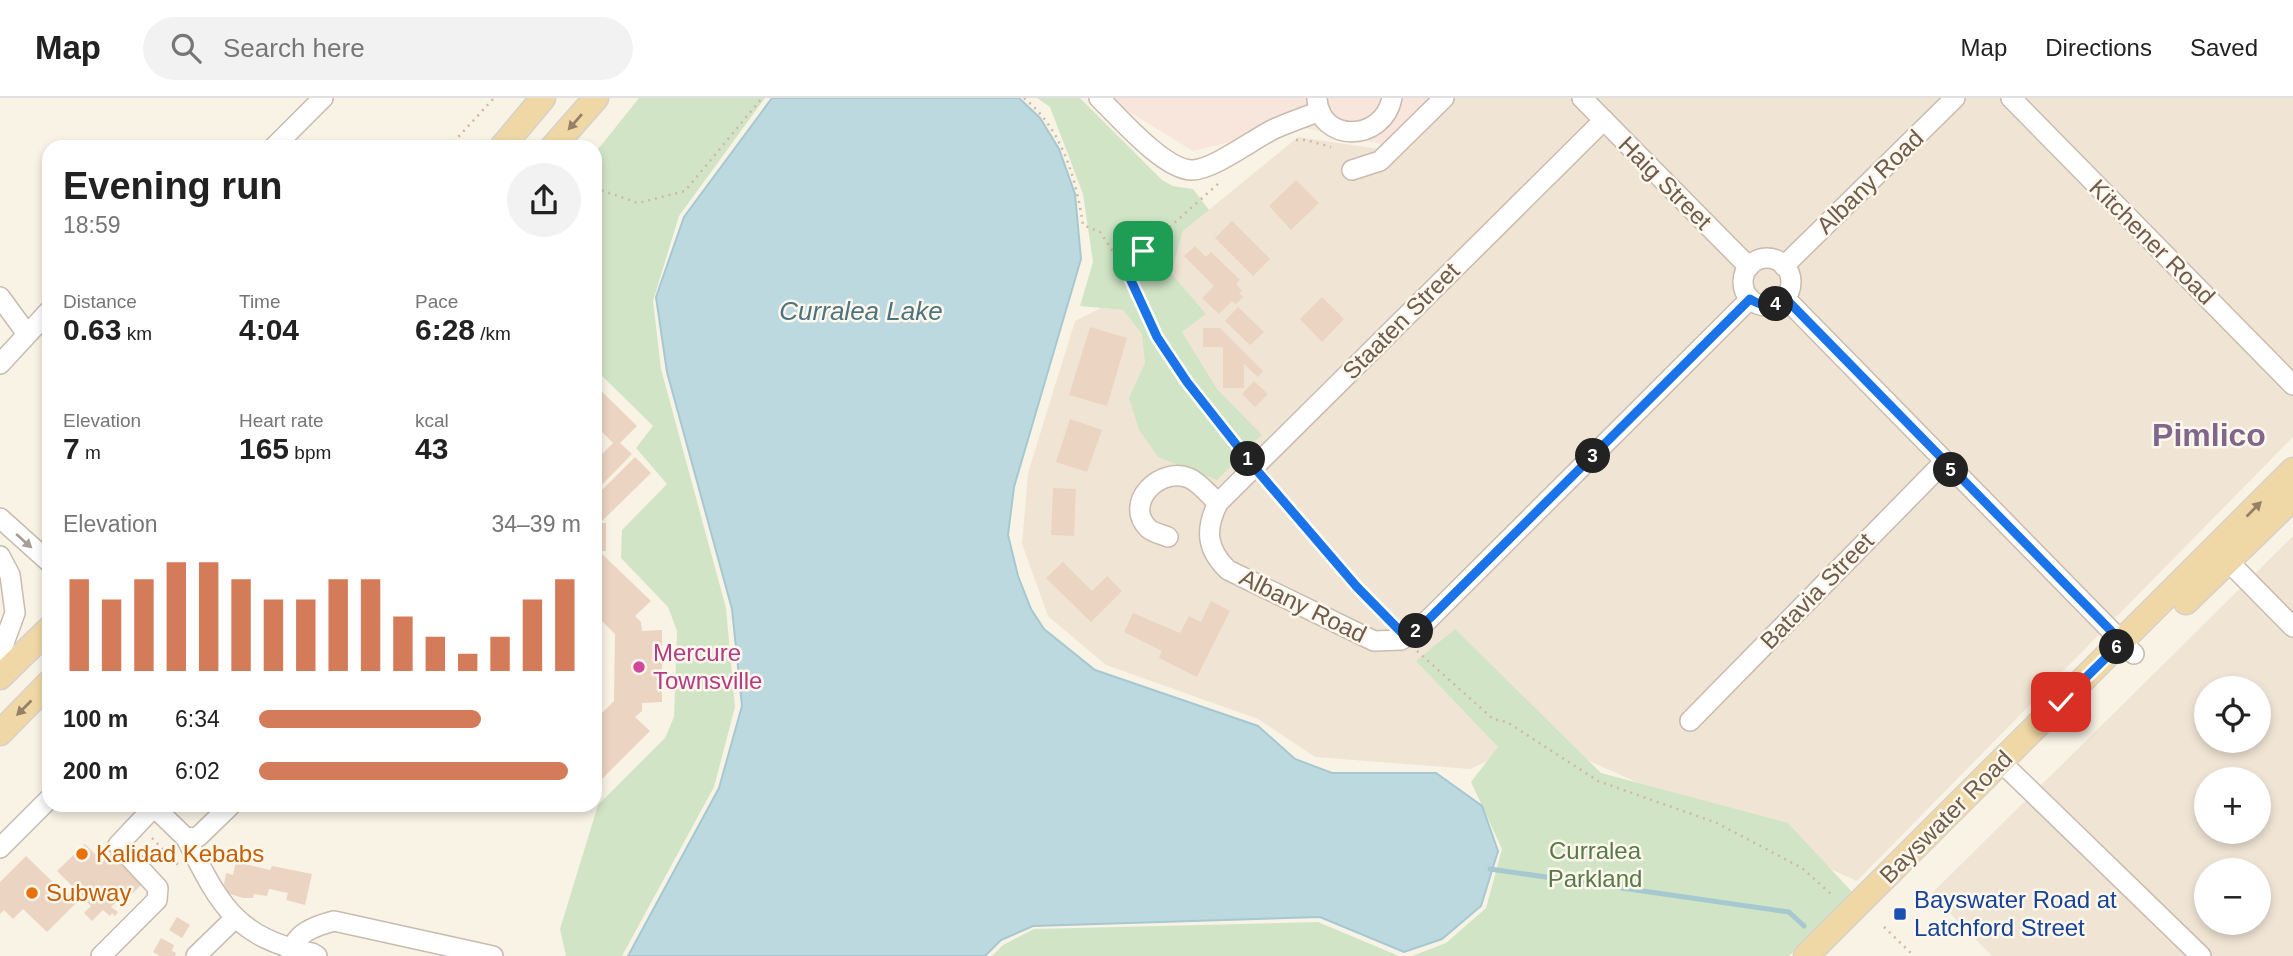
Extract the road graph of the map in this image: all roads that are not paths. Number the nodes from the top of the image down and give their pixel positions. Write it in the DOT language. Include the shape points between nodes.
graph roads {
  1 [pos="323,98"];
  2 [pos="543,98"];
  3 [pos="596,98"];
  4 [pos="1099,98"];
  5 [pos="1392,98"];
  6 [pos="1444,98"];
  7 [pos="1582,98"];
  8 [pos="1955,98"];
  9 [pos="2011,98"];
  10 [pos="1319,105"];
  11 [pos="1604,120"];
  12 [pos="281,140"];
  13 [pos="508,140"];
  14 [pos="559,140"];
  15 [pos="1352,170"];
  16 [pos="1784,266"];
  17 [pos="1749,267"];
  18 [pos="0,298"];
  19 [pos="1785,298"];
  20 [pos="1750,299"];
  21 [pos="42,318"];
  22 [pos="27,334"];
  23 [pos="0,364"];
  24 [pos="2293,385"];
  25 [pos="1944,462"];
  26 [pos="2293,470"];
  27 [pos="2293,498"];
  28 [pos="1218,503"];
  29 [pos="0,518"];
  30 [pos="1209,528"];
  31 [pos="1168,537"];
  32 [pos="2221,554"];
  33 [pos="0,556"];
  34 [pos="42,556"];
  35 [pos="2293,627"];
  36 [pos="42,636"];
  37 [pos="2128,648"];
  38 [pos="0,654"];
  39 [pos="0,677"];
  40 [pos="42,690"];
  41 [pos="1690,721"];
  42 [pos="0,733"];
  43 [pos="2007,767"];
  44 [pos="42,806"];
  45 [pos="148,812"];
  46 [pos="159,812"];
  47 [pos="224,812"];
  48 [pos="186,838"];
  49 [pos="0,848"];
  50 [pos="235,918"];
  51 [pos="291,952"];
  52 [pos="101,956"];
  53 [pos="196,956"];
  54 [pos="317,956"];
  55 [pos="493,956"];
  56 [pos="1806,956"];
  57 [pos="1829,956"];
  58 [pos="2202,956"];
  1 -- 12 [label="street"];
  2 -- 13 [label="main road"];
  3 -- 14 [label="main road, one-way"];
  4 -- 10 [label="street" via="1156,153 1192,170 1218,161"];
  5 -- 10 [label="street" via="1382,120 1356,133 1329,123"];
  6 -- 15 [label="street" via="1380,161"];
  7 -- 11 [label="street, Haig Street"];
  8 -- 16 [label="street, Albany Road"];
  9 -- 24 [label="street, Kitchener Road"];
  11 -- 17 [label="street, Haig Street"];
  11 -- 28 [label="street, Staaten Street"];
  16 -- 17 [label="street" via="1769,259"];
  16 -- 19 [label="street" via="1791,280"];
  17 -- 20 [label="street" via="1743,282"];
  18 -- 22 [label="street"];
  19 -- 20 [label="street" via="1768,306"];
  19 -- 25 [label="street"];
  20 -- 30 [label="street, Albany Road" via="1406,637 1374,641 1228,570 1216,559"];
  21 -- 22 [label="street"];
  22 -- 23 [label="street"];
  25 -- 37 [label="street"];
  25 -- 41 [label="street, Batavia Street"];
  32 -- 26 [label="main road, Bayswater Road, one-way"];
  27 -- 32 [label="main road, Bayswater Road"];
  28 -- 30 [label="street, Staaten Street"];
  28 -- 31 [label="street" via="1189,478 1169,476 1149,485 1139,516 1149,530"];
  29 -- 34 [label="street, one-way"];
  32 -- 35 [label="street"];
  32 -- 37 [label="main road, Bayswater Road"];
  33 -- 38 [label="street" via="9,575 15,613"];
  36 -- 39 [label="main road"];
  37 -- 43 [label="main road, Bayswater Road"];
  40 -- 42 [label="main road, one-way"];
  43 -- 56 [label="main road, Bayswater Road"];
  43 -- 57 [label="main road, Bayswater Road"];
  43 -- 58 [label="street"];
  44 -- 49 [label="street"];
  45 -- 52 [label="street" via="118,845 151,878 158,888 157,900"];
  46 -- 48 [label="street"];
  47 -- 48 [label="street" via="198,837"];
  48 -- 50 [label="street" via="209,883"];
  50 -- 51 [label="street"];
  50 -- 53 [label="street"];
  51 -- 54 [label="street"];
  51 -- 55 [label="street" via="308,928 334,921"];
}
